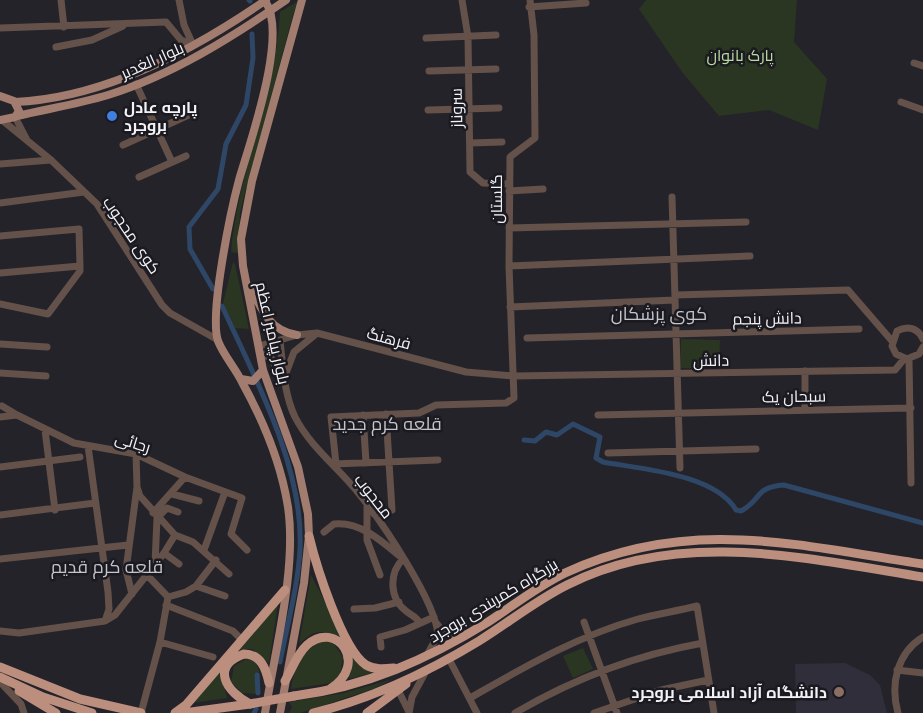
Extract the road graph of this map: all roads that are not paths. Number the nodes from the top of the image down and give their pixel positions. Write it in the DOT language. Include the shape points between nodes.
graph roads {
  1 [pos="61,0"];
  2 [pos="178,0"];
  3 [pos="265,0"];
  4 [pos="286,0"];
  5 [pos="302,0"];
  6 [pos="462,0"];
  7 [pos="586,3"];
  8 [pos="529,4"];
  9 [pos="272,10"];
  10 [pos="128,23"];
  11 [pos="64,27"];
  12 [pos="0,28"];
  13 [pos="496,35"];
  14 [pos="468,37"];
  15 [pos="426,38"];
  16 [pos="193,45"];
  17 [pos="56,46"];
  18 [pos="914,63"];
  19 [pos="923,66"];
  20 [pos="496,69"];
  21 [pos="469,70"];
  22 [pos="429,71"];
  23 [pos="136,84"];
  24 [pos="0,96"];
  25 [pos="15,102"];
  26 [pos="901,102"];
  27 [pos="499,108"];
  28 [pos="469,109"];
  29 [pos="428,110"];
  30 [pos="923,110"];
  31 [pos="193,113"];
  32 [pos="16,116"];
  33 [pos="1,120"];
  34 [pos="157,130"];
  35 [pos="27,140"];
  36 [pos="502,142"];
  37 [pos="470,143"];
  38 [pos="123,145"];
  39 [pos="186,156"];
  40 [pos="51,160"];
  41 [pos="172,162"];
  42 [pos="0,164"];
  43 [pos="139,177"];
  44 [pos="509,188"];
  45 [pos="543,189"];
  46 [pos="84,192"];
  47 [pos="672,198"];
  48 [pos="0,203"];
  49 [pos="746,222"];
  50 [pos="673,223"];
  51 [pos="509,228"];
  52 [pos="0,236"];
  53 [pos="750,256"];
  54 [pos="674,261"];
  55 [pos="80,266"];
  56 [pos="509,266"];
  57 [pos="0,273"];
  58 [pos="244,273"];
  59 [pos="675,297"];
  60 [pos="0,304"];
  61 [pos="510,307"];
  62 [pos="859,329"];
  63 [pos="317,333"];
  64 [pos="676,333"];
  65 [pos="297,335"];
  66 [pos="527,338"];
  67 [pos="923,339"];
  68 [pos="218,340"];
  69 [pos="280,341"];
  70 [pos="892,341"];
  71 [pos="0,344"];
  72 [pos="923,346"];
  73 [pos="47,347"];
  74 [pos="260,350"];
  75 [pos="907,359"];
  76 [pos="263,370"];
  77 [pos="805,371"];
  78 [pos="0,373"];
  79 [pos="676,374"];
  80 [pos="46,376"];
  81 [pos="514,376"];
  82 [pos="241,379"];
  83 [pos="286,388"];
  84 [pos="1,405"];
  85 [pos="911,408"];
  86 [pos="805,410"];
  87 [pos="678,412"];
  88 [pos="386,414"];
  89 [pos="17,415"];
  90 [pos="363,415"];
  91 [pos="598,415"];
  92 [pos="0,417"];
  93 [pos="45,430"];
  94 [pos="88,446"];
  95 [pos="756,449"];
  96 [pos="679,451"];
  97 [pos="608,453"];
  98 [pos="136,454"];
  99 [pos="80,457"];
  100 [pos="48,460"];
  101 [pos="438,460"];
  102 [pos="366,462"];
  103 [pos="389,462"];
  104 [pos="333,464"];
  105 [pos="0,467"];
  106 [pos="680,468"];
  107 [pos="185,477"];
  108 [pos="911,483"];
  109 [pos="136,487"];
  110 [pos="225,492"];
  111 [pos="172,494"];
  112 [pos="199,501"];
  113 [pos="94,504"];
  114 [pos="367,504"];
  115 [pos="55,510"];
  116 [pos="178,512"];
  117 [pos="374,514"];
  118 [pos="0,515"];
  119 [pos="155,515"];
  120 [pos="324,532"];
  121 [pos="366,532"];
  122 [pos="173,533"];
  123 [pos="309,536"];
  124 [pos="128,545"];
  125 [pos="102,547"];
  126 [pos="204,550"];
  127 [pos="247,550"];
  128 [pos="164,552"];
  129 [pos="0,559"];
  130 [pos="403,559"];
  131 [pos="216,560"];
  132 [pos="179,564"];
  133 [pos="923,564"];
  134 [pos="155,565"];
  135 [pos="229,574"];
  136 [pos="147,575"];
  137 [pos="380,575"];
  138 [pos="923,577"];
  139 [pos="196,586"];
  140 [pos="285,590"];
  141 [pos="132,594"];
  142 [pos="225,596"];
  143 [pos="168,597"];
  144 [pos="399,602"];
  145 [pos="166,605"];
  146 [pos="354,609"];
  147 [pos="105,621"];
  148 [pos="435,621"];
  149 [pos="584,622"];
  150 [pos="420,623"];
  151 [pos="0,631"];
  152 [pos="469,634"];
  153 [pos="589,636"];
  154 [pos="923,637"];
  155 [pos="242,640"];
  156 [pos="159,642"];
  157 [pos="703,643"];
  158 [pos="381,647"];
  159 [pos="213,657"];
  160 [pos="423,659"];
  161 [pos="449,659"];
  162 [pos="411,664"];
  163 [pos="0,667"];
  164 [pos="427,669"];
  165 [pos="897,670"];
  166 [pos="602,671"];
  167 [pos="923,673"];
  168 [pos="1,680"];
  169 [pos="708,680"];
  170 [pos="285,681"];
  171 [pos="269,683"];
  172 [pos="398,690"];
  173 [pos="321,693"];
  174 [pos="470,698"];
  175 [pos="250,704"];
  176 [pos="615,709"];
  177 [pos="265,711"];
  178 [pos="280,711"];
  179 [pos="711,712"];
  180 [pos="24,713"];
  181 [pos="56,713"];
  182 [pos="93,713"];
  183 [pos="141,713"];
  184 [pos="175,713"];
  185 [pos="184,713"];
  186 [pos="313,713"];
  187 [pos="367,713"];
  188 [pos="409,713"];
  189 [pos="477,713"];
  190 [pos="515,713"];
  191 [pos="594,713"];
  192 [pos="898,713"];
  1 -- 11 [label="street"];
  2 -- 16 [label="street"];
  3 -- 9 [label="main road"];
  3 -- 16 [label="main road, بلوار الغدیر"];
  4 -- 9 [label="main road, بلوار الغدیر"];
  5 -- 58 [label="main road, بلوار پیامبر اعظم" via="247,202 242,240"];
  6 -- 14 [label="street, سروناز"];
  7 -- 8 [label="street"];
  8 -- 44 [label="street, گلستان" via="534,35 535,138 510,157"];
  9 -- 23 [label="main road, بلوار الغدیر" via="200,55"];
  9 -- 68 [label="main road" via="268,79 227,233 216,315"];
  10 -- 11 [label="street"];
  10 -- 16 [label="street" via="166,22 181,40"];
  10 -- 17 [label="street" via="92,40"];
  11 -- 12 [label="street"];
  13 -- 14 [label="street"];
  14 -- 15 [label="street"];
  14 -- 21 [label="street, سروناز"];
  16 -- 25 [label="main road, بلوار الغدیر" via="100,85"];
  18 -- 19 [label="street"];
  20 -- 21 [label="street"];
  21 -- 22 [label="street"];
  21 -- 28 [label="street, سروناز"];
  23 -- 32 [label="main road, بلوار الغدیر" via="106,96"];
  23 -- 34 [label="street"];
  24 -- 25 [label="main road"];
  25 -- 32 [label="main road" via="19,111"];
  26 -- 30 [label="street"];
  27 -- 28 [label="street"];
  28 -- 29 [label="street"];
  28 -- 37 [label="street, سروناز"];
  31 -- 34 [label="street"];
  32 -- 33 [label="main road, بلوار الغدیر"];
  32 -- 35 [label="street"];
  33 -- 35 [label="street, کوی محجوب"];
  34 -- 38 [label="street"];
  34 -- 41 [label="street"];
  35 -- 40 [label="street, کوی محجوب"];
  36 -- 37 [label="street"];
  37 -- 44 [label="street, سروناز" via="470,172 483,183"];
  39 -- 41 [label="street"];
  40 -- 42 [label="street"];
  40 -- 46 [label="street, کوی محجوب"];
  41 -- 43 [label="street"];
  44 -- 45 [label="street, سروناز"];
  44 -- 51 [label="street, گلستان"];
  46 -- 48 [label="street"];
  46 -- 68 [label="street, کوی محجوب" via="122,239 170,313"];
  47 -- 50 [label="street"];
  49 -- 50 [label="street"];
  50 -- 51 [label="street"];
  50 -- 54 [label="street"];
  51 -- 56 [label="street, گلستان"];
  52 -- 55 [label="street" via="79,229"];
  53 -- 54 [label="street"];
  54 -- 56 [label="street"];
  54 -- 59 [label="street"];
  55 -- 57 [label="street"];
  55 -- 60 [label="street" via="48,314"];
  56 -- 61 [label="street, گلستان"];
  58 -- 65 [label="main road" via="271,324 280,332"];
  58 -- 74 [label="main road, بلوار پیامبر اعظم"];
  59 -- 61 [label="street"];
  59 -- 64 [label="street"];
  59 -- 70 [label="street" via="848,290"];
  61 -- 81 [label="street, گلستان"];
  62 -- 64 [label="street, دانش پنجم"];
  63 -- 65 [label="street, فرهنگ"];
  63 -- 81 [label="street, فرهنگ" via="466,372"];
  63 -- 83 [label="street" via="290,358"];
  64 -- 66 [label="street, دانش پنجم"];
  64 -- 79 [label="street"];
  65 -- 69 [label="street, فرهنگ"];
  67 -- 70 [label="street" via="917,330 906,327"];
  68 -- 82 [label="main road"];
  69 -- 74 [label="street, فرهنگ"];
  69 -- 83 [label="street"];
  70 -- 75 [label="street" via="896,354"];
  71 -- 73 [label="street"];
  72 -- 75 [label="street" via="919,354"];
  74 -- 76 [label="main road, بلوار پیامبر اعظم"];
  74 -- 83 [label="street" via="274,363"];
  75 -- 77 [label="street, دانش" via="895,370"];
  75 -- 85 [label="street"];
  76 -- 82 [label="main road" via="253,381"];
  76 -- 123 [label="main road, بلوار پیامبر اعظم" via="298,467"];
  77 -- 79 [label="street, دانش"];
  77 -- 86 [label="street"];
  78 -- 80 [label="street"];
  79 -- 81 [label="street, دانش"];
  79 -- 87 [label="street"];
  81 -- 88 [label="street, گلستان" via="514,398 506,403 436,405 419,413"];
  82 -- 140 [label="main road" via="268,435 285,490 291,537"];
  83 -- 104 [label="street, محجوب" via="304,432"];
  84 -- 89 [label="street, رجائی"];
  84 -- 92 [label="street"];
  85 -- 86 [label="street, سبحان یک"];
  85 -- 108 [label="street"];
  86 -- 87 [label="street, سبحان یک"];
  87 -- 91 [label="street, سبحان یک"];
  87 -- 96 [label="street"];
  88 -- 90 [label="street"];
  88 -- 103 [label="street"];
  89 -- 92 [label="street"];
  89 -- 93 [label="street, رجائی"];
  90 -- 102 [label="street"];
  90 -- 104 [label="street" via="331,417"];
  93 -- 94 [label="street, رجائی"];
  93 -- 100 [label="street"];
  94 -- 98 [label="street, رجائی"];
  94 -- 113 [label="street"];
  95 -- 96 [label="street"];
  96 -- 97 [label="street"];
  96 -- 106 [label="street"];
  98 -- 107 [label="street, رجائی"];
  98 -- 109 [label="street"];
  99 -- 100 [label="street"];
  100 -- 105 [label="street"];
  100 -- 115 [label="street"];
  101 -- 103 [label="street"];
  102 -- 103 [label="street"];
  102 -- 104 [label="street"];
  103 -- 117 [label="street" via="392,510"];
  104 -- 114 [label="street, محجوب"];
  107 -- 110 [label="street, رجائی"];
  107 -- 111 [label="street"];
  109 -- 119 [label="street"];
  109 -- 124 [label="street"];
  110 -- 126 [label="street"];
  110 -- 127 [label="street, رجائی" via="242,498 231,534"];
  111 -- 112 [label="street"];
  111 -- 119 [label="street"];
  113 -- 115 [label="street"];
  113 -- 125 [label="street"];
  114 -- 117 [label="street, محجوب"];
  114 -- 121 [label="street"];
  115 -- 118 [label="street"];
  116 -- 119 [label="street" via="167,508"];
  117 -- 130 [label="street, محجوب"];
  119 -- 122 [label="street"];
  119 -- 134 [label="street"];
  120 -- 121 [label="street" via="343,523"];
  121 -- 130 [label="street"];
  121 -- 137 [label="street"];
  122 -- 126 [label="street"];
  122 -- 128 [label="street"];
  123 -- 162 [label="highway" via="323,588 360,659 374,669"];
  123 -- 170 [label="main road, بلوار پیامبر اعظم"];
  124 -- 125 [label="street"];
  124 -- 141 [label="street" via="126,570"];
  125 -- 129 [label="street"];
  125 -- 147 [label="street" via="109,601"];
  126 -- 131 [label="street"];
  128 -- 132 [label="street"];
  128 -- 134 [label="street"];
  130 -- 144 [label="street" via="392,582"];
  130 -- 148 [label="street, محجوب"];
  131 -- 135 [label="street"];
  131 -- 139 [label="street"];
  133 -- 152 [label="highway, بزرگراه کمربندی بروجرد" via="735,539 669,541 565,573"];
  134 -- 136 [label="street"];
  136 -- 141 [label="street"];
  136 -- 143 [label="street"];
  138 -- 161 [label="highway, بزرگراه کمربندی بروجرد" via="752,552 659,555 566,585"];
  139 -- 142 [label="street"];
  139 -- 143 [label="street"];
  140 -- 155 [label="highway"];
  140 -- 171 [label="main road"];
  141 -- 147 [label="street" via="121,610"];
  143 -- 145 [label="street"];
  144 -- 146 [label="street"];
  144 -- 150 [label="street"];
  145 -- 155 [label="street" via="232,631"];
  145 -- 156 [label="street"];
  147 -- 151 [label="street" via="19,633"];
  148 -- 150 [label="street"];
  148 -- 152 [label="street" via="447,635"];
  148 -- 160 [label="street" via="437,639"];
  149 -- 153 [label="street"];
  150 -- 158 [label="street" via="380,637"];
  152 -- 160 [label="highway, بزرگراه کمربندی بروجرد"];
  153 -- 157 [label="street" via="697,606"];
  153 -- 166 [label="street"];
  153 -- 174 [label="street"];
  154 -- 165 [label="street" via="908,650"];
  155 -- 184 [label="highway"];
  156 -- 159 [label="street"];
  156 -- 183 [label="street"];
  157 -- 166 [label="street" via="658,651"];
  157 -- 169 [label="street"];
  160 -- 162 [label="highway, بزرگراه کمربندی بروجرد"];
  161 -- 164 [label="highway, بزرگراه کمربندی بروجرد"];
  161 -- 174 [label="street"];
  162 -- 173 [label="highway, بزرگراه کمربندی بروجرد"];
  163 -- 183 [label="highway" via="80,699"];
  164 -- 172 [label="highway"];
  164 -- 186 [label="highway, بزرگراه کمربندی بروجرد" via="356,700"];
  164 -- 188 [label="street" via="412,697"];
  165 -- 167 [label="street"];
  165 -- 192 [label="street"];
  166 -- 176 [label="street"];
  166 -- 190 [label="street"];
  168 -- 180 [label="street"];
  168 -- 181 [label="highway"];
  168 -- 182 [label="highway"];
  169 -- 176 [label="street"];
  169 -- 179 [label="street"];
  170 -- 173 [label="highway" via="304,647 319,637 330,637 344,648 349,669 342,680"];
  170 -- 178 [label="main road, بلوار پیامبر اعظم"];
  171 -- 175 [label="highway" via="263,664 256,657 244,654 231,663 225,675 227,688"];
  171 -- 177 [label="main road"];
  172 -- 187 [label="highway"];
  172 -- 188 [label="street"];
  173 -- 175 [label="highway, بزرگراه کمربندی بروجرد, bridge"];
  174 -- 189 [label="street"];
  175 -- 185 [label="highway"];
  176 -- 191 [label="street"];
}
